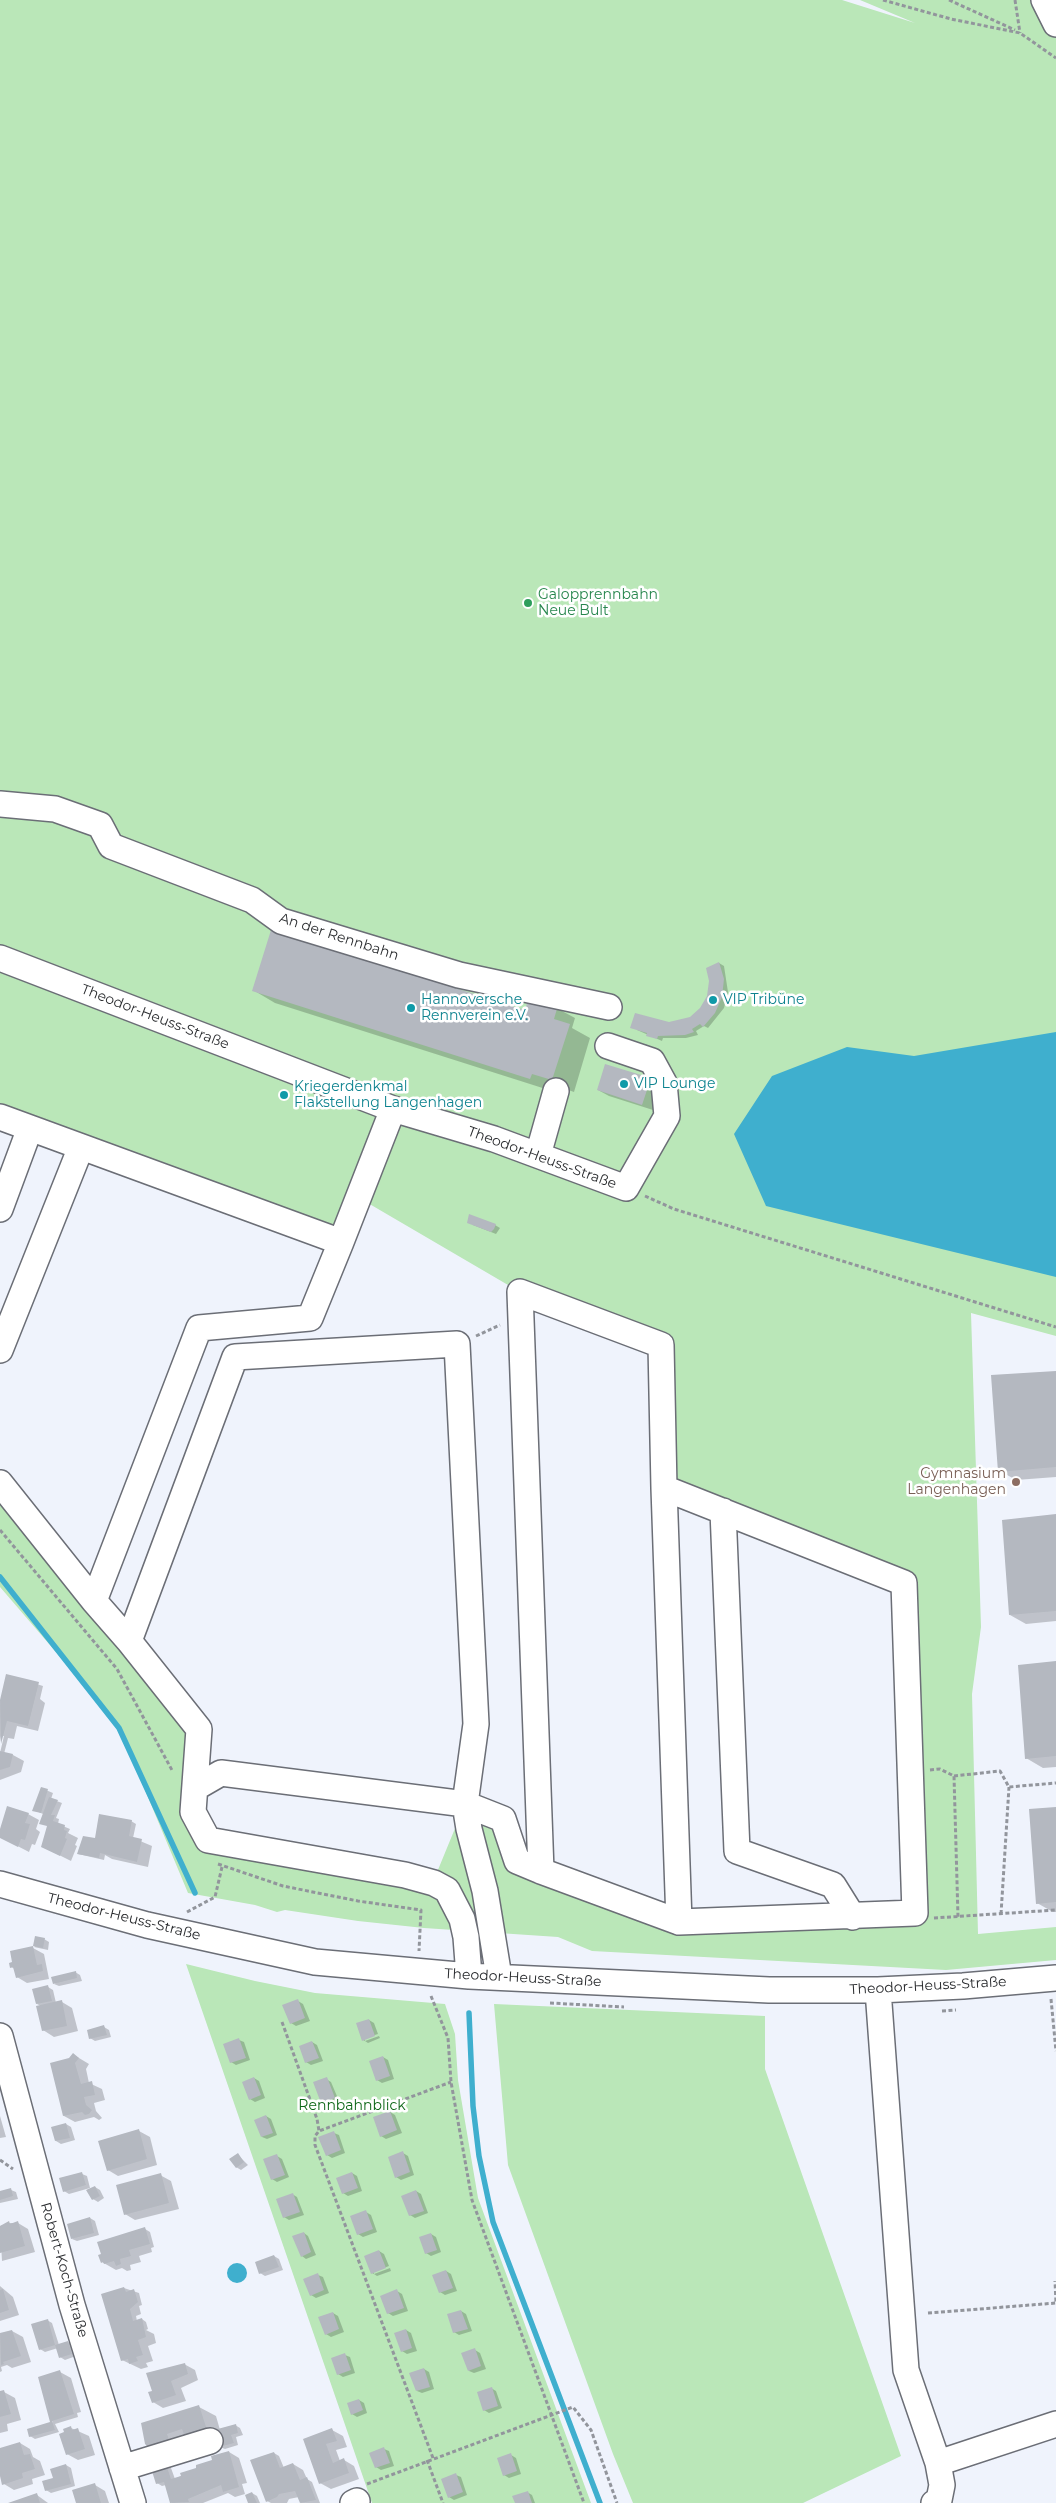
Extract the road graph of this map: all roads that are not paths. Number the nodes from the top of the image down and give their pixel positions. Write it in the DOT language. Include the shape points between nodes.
graph roads {
  1 [pos="1044,0"];
  2 [pos="1054,36"];
  3 [pos="2,805"];
  4 [pos="0,958"];
  5 [pos="609,1007"];
  6 [pos="608,1046"];
  7 [pos="556,1091"];
  8 [pos="393,1109"];
  9 [pos="0,1118"];
  10 [pos="30,1128"];
  11 [pos="81,1147"];
  12 [pos="538,1155"];
  13 [pos="0,1209"];
  14 [pos="341,1242"];
  15 [pos="310,1318"];
  16 [pos="0,1350"];
  17 [pos="323,1352"];
  18 [pos="0,1483"];
  19 [pos="664,1488"];
  20 [pos="723,1512"];
  21 [pos="94,1601"];
  22 [pos="129,1642"];
  23 [pos="195,1788"];
  24 [pos="465,1804"];
  25 [pos="541,1871"];
  26 [pos="0,1884"];
  27 [pos="853,1917"];
  28 [pos="680,1922"];
  29 [pos="469,1976"];
  30 [pos="499,1977"];
  31 [pos="1054,1988"];
  32 [pos="878,1990"];
  33 [pos="0,2036"];
  34 [pos="1056,2424"];
  35 [pos="210,2441"];
  36 [pos="938,2462"];
  37 [pos="122,2468"];
  38 [pos="133,2503"];
  39 [pos="934,2503"];
  1 -- 2 [label="street"];
  3 -- 5 [label="street, An der Rennbahn" via="55,809 100,825 111,846 252,900 281,921 459,975"];
  4 -- 8 [label="street, Theodor-Heuss-Straße"];
  6 -- 12 [label="street, Theodor-Heuss-Straße" via="652,1061 664,1084 667,1116 626,1188"];
  7 -- 12 [label="street"];
  8 -- 12 [label="street, Theodor-Heuss-Straße"];
  8 -- 14 [label="street"];
  9 -- 10 [label="street"];
  10 -- 11 [label="street"];
  10 -- 13 [label="street"];
  11 -- 14 [label="street"];
  11 -- 16 [label="street"];
  14 -- 15 [label="street"];
  15 -- 17 [label="street"];
  15 -- 21 [label="street" via="199,1328"];
  17 -- 22 [label="street" via="234,1357"];
  17 -- 24 [label="street" via="457,1344 476,1724"];
  18 -- 21 [label="street"];
  19 -- 20 [label="street"];
  19 -- 25 [label="street" via="661,1345 520,1292"];
  19 -- 28 [label="street"];
  20 -- 27 [label="street" via="737,1851 833,1885"];
  20 -- 27 [label="street" via="904,1583 914,1913"];
  21 -- 22 [label="street"];
  22 -- 23 [label="street" via="199,1729"];
  23 -- 24 [label="street" via="221,1773"];
  23 -- 29 [label="street" via="193,1812 208,1840 405,1875 434,1882 447,1890 462,1919"];
  24 -- 25 [label="street" via="503,1820 516,1861"];
  24 -- 30 [label="street" via="485,1891"];
  25 -- 28 [label="street"];
  26 -- 29 [label="street, Theodor-Heuss-Straße" via="159,1927 315,1962"];
  27 -- 28 [label="street"];
  29 -- 30 [label="street, Theodor-Heuss-Straße"];
  30 -- 32 [label="street, Theodor-Heuss-Straße" via="769,1990"];
  31 -- 32 [label="street, Theodor-Heuss-Straße" via="963,1986"];
  32 -- 36 [label="street" via="906,2370"];
  33 -- 37 [label="street, Robert-Koch-Straße" via="72,2305"];
  34 -- 36 [label="street"];
  35 -- 37 [label="street"];
  36 -- 39 [label="street" via="942,2485 939,2500"];
  37 -- 38 [label="street, Robert-Koch-Straße"];
}
